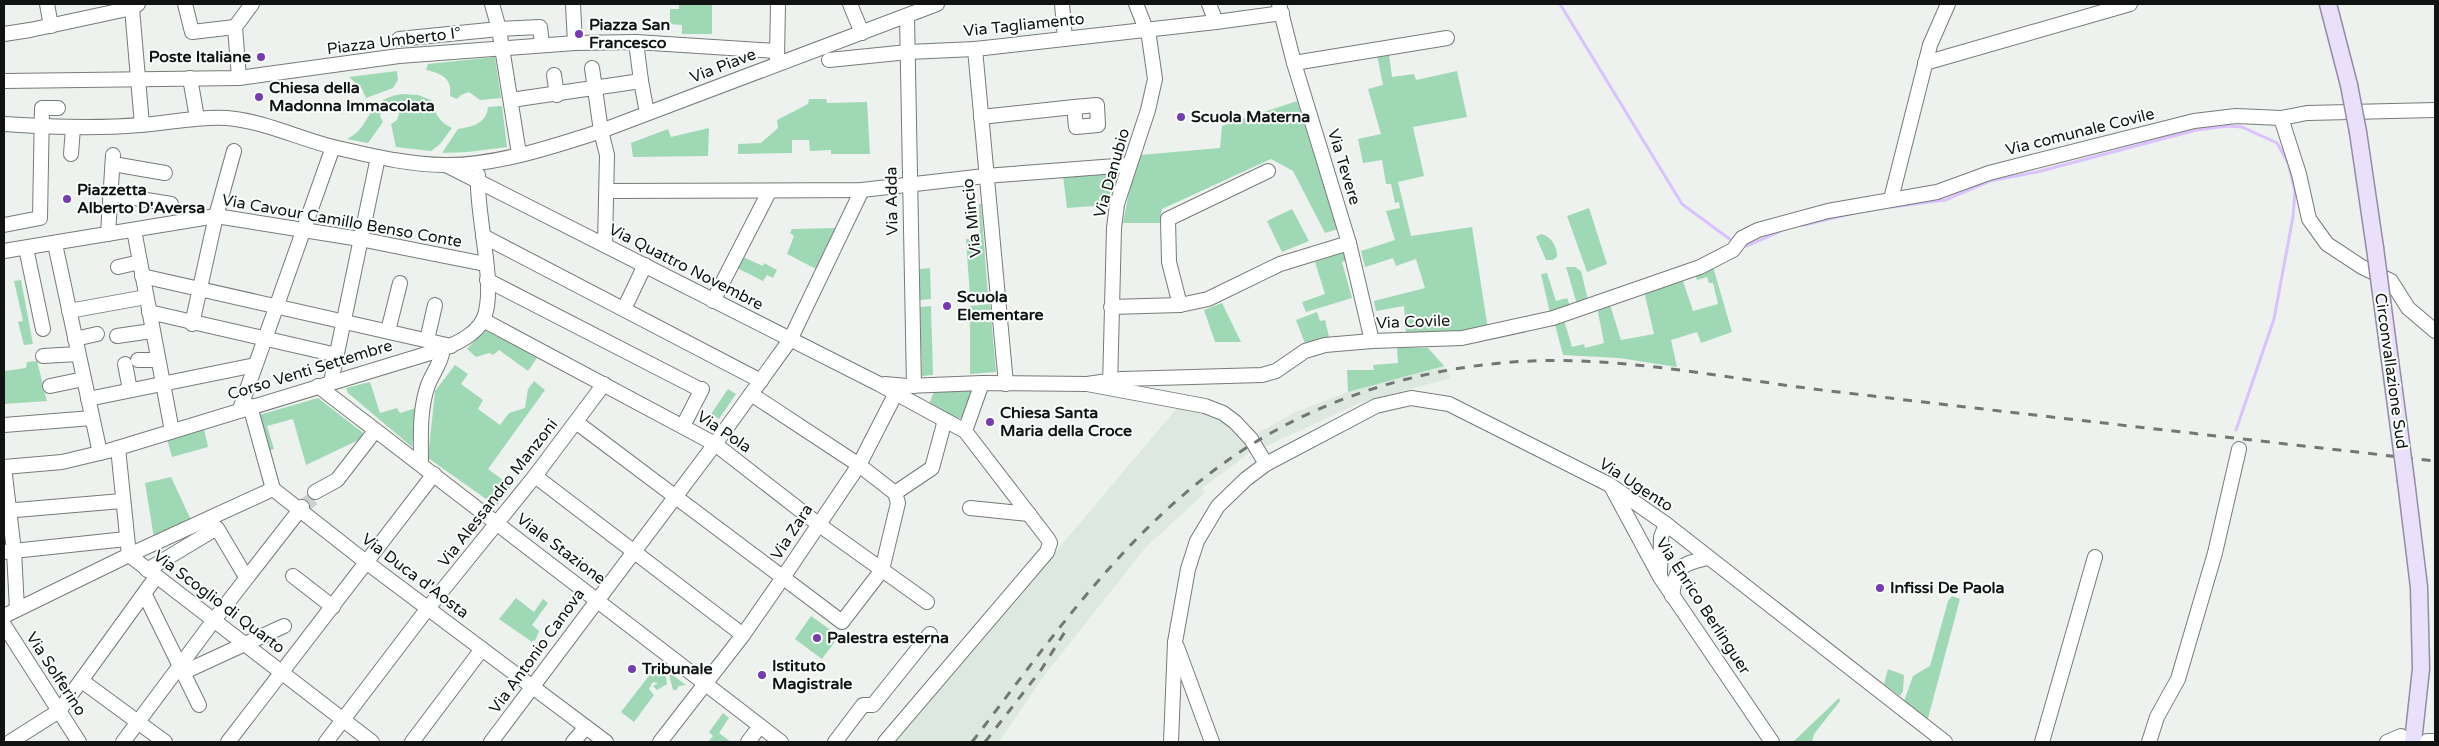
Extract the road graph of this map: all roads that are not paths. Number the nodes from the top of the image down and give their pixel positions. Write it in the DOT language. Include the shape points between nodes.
graph roads {
  1 [pos="47,4"];
  2 [pos="185,4"];
  3 [pos="252,4"];
  4 [pos="492,4"];
  5 [pos="573,4"];
  6 [pos="778,4"];
  7 [pos="850,4"];
  8 [pos="937,4"];
  9 [pos="1062,4"];
  10 [pos="1136,4"];
  11 [pos="1209,4"];
  12 [pos="1948,4"];
  13 [pos="2130,4"];
  14 [pos="2328,4"];
  15 [pos="135,6"];
  16 [pos="1280,8"];
  17 [pos="907,16"];
  18 [pos="1216,22"];
  19 [pos="51,26"];
  20 [pos="234,27"];
  21 [pos="498,29"];
  22 [pos="1146,30"];
  23 [pos="862,33"];
  24 [pos="4,34"];
  25 [pos="399,38"];
  26 [pos="1065,38"];
  27 [pos="1448,38"];
  28 [pos="636,42"];
  29 [pos="575,43"];
  30 [pos="542,44"];
  31 [pos="503,47"];
  32 [pos="974,49"];
  33 [pos="908,52"];
  34 [pos="777,57"];
  35 [pos="829,60"];
  36 [pos="1925,63"];
  37 [pos="1294,64"];
  38 [pos="592,68"];
  39 [pos="554,75"];
  40 [pos="190,78"];
  41 [pos="239,78"];
  42 [pos="138,79"];
  43 [pos="4,81"];
  44 [pos="641,81"];
  45 [pos="594,90"];
  46 [pos="557,95"];
  47 [pos="511,100"];
  48 [pos="1074,106"];
  49 [pos="58,108"];
  50 [pos="2435,110"];
  51 [pos="648,113"];
  52 [pos="981,117"];
  53 [pos="197,118"];
  54 [pos="2281,118"];
  55 [pos="4,124"];
  56 [pos="142,125"];
  57 [pos="40,126"];
  58 [pos="73,128"];
  59 [pos="601,131"];
  60 [pos="333,147"];
  61 [pos="72,154"];
  62 [pos="519,154"];
  63 [pos="378,157"];
  64 [pos="236,160"];
  65 [pos="479,162"];
  66 [pos="1129,165"];
  67 [pos="446,166"];
  68 [pos="1268,171"];
  69 [pos="165,172"];
  70 [pos="985,176"];
  71 [pos="477,182"];
  72 [pos="910,185"];
  73 [pos="862,190"];
  74 [pos="608,191"];
  75 [pos="769,192"];
  76 [pos="110,194"];
  77 [pos="1890,199"];
  78 [pos="171,204"];
  79 [pos="216,216"];
  80 [pos="4,225"];
  81 [pos="134,230"];
  82 [pos="302,230"];
  83 [pos="108,234"];
  84 [pos="483,236"];
  85 [pos="360,240"];
  86 [pos="1350,243"];
  87 [pos="54,244"];
  88 [pos="605,244"];
  89 [pos="15,250"];
  90 [pos="1733,250"];
  91 [pos="486,264"];
  92 [pos="644,265"];
  93 [pos="118,266"];
  94 [pos="141,269"];
  95 [pos="487,280"];
  96 [pos="400,283"];
  97 [pos="201,288"];
  98 [pos="146,298"];
  99 [pos="713,301"];
  100 [pos="276,305"];
  101 [pos="435,305"];
  102 [pos="1180,305"];
  103 [pos="1111,307"];
  104 [pos="624,310"];
  105 [pos="69,311"];
  106 [pos="149,312"];
  107 [pos="345,320"];
  108 [pos="482,320"];
  109 [pos="192,324"];
  110 [pos="43,329"];
  111 [pos="152,331"];
  112 [pos="388,331"];
  113 [pos="2435,331"];
  114 [pos="98,334"];
  115 [pos="117,336"];
  116 [pos="264,338"];
  117 [pos="75,339"];
  118 [pos="427,340"];
  119 [pos="790,340"];
  120 [pos="1372,341"];
  121 [pos="447,347"];
  122 [pos="78,354"];
  123 [pos="337,355"];
  124 [pos="43,356"];
  125 [pos="158,360"];
  126 [pos="255,365"];
  127 [pos="84,379"];
  128 [pos="761,381"];
  129 [pos="982,383"];
  130 [pos="325,384"];
  131 [pos="604,384"];
  132 [pos="880,384"];
  133 [pos="1006,384"];
  134 [pos="1110,384"];
  135 [pos="163,385"];
  136 [pos="930,385"];
  137 [pos="50,386"];
  138 [pos="914,386"];
  139 [pos="130,390"];
  140 [pos="896,393"];
  141 [pos="751,394"];
  142 [pos="88,399"];
  143 [pos="245,407"];
  144 [pos="922,407"];
  145 [pos="92,418"];
  146 [pos="945,420"];
  147 [pos="576,422"];
  148 [pos="4,424"];
  149 [pos="683,426"];
  150 [pos="375,430"];
  151 [pos="172,431"];
  152 [pos="965,431"];
  153 [pos="715,444"];
  154 [pos="118,448"];
  155 [pos="2239,449"];
  156 [pos="100,452"];
  157 [pos="420,464"];
  158 [pos="1266,464"];
  159 [pos="859,465"];
  160 [pos="4,467"];
  161 [pos="434,474"];
  162 [pos="535,476"];
  163 [pos="1610,485"];
  164 [pos="273,489"];
  165 [pos="320,491"];
  166 [pos="895,493"];
  167 [pos="674,497"];
  168 [pos="122,501"];
  169 [pos="299,507"];
  170 [pos="970,508"];
  171 [pos="6,511"];
  172 [pos="1029,514"];
  173 [pos="497,522"];
  174 [pos="818,524"];
  175 [pos="1666,524"];
  176 [pos="126,539"];
  177 [pos="634,550"];
  178 [pos="9,552"];
  179 [pos="129,555"];
  180 [pos="2095,557"];
  181 [pos="1708,558"];
  182 [pos="366,562"];
  183 [pos="882,570"];
  184 [pos="151,573"];
  185 [pos="293,576"];
  186 [pos="784,576"];
  187 [pos="246,577"];
  188 [pos="1660,578"];
  189 [pos="145,595"];
  190 [pos="1672,596"];
  191 [pos="597,599"];
  192 [pos="927,602"];
  193 [pos="333,607"];
  194 [pos="428,608"];
  195 [pos="17,610"];
  196 [pos="4,616"];
  197 [pos="214,620"];
  198 [pos="4,625"];
  199 [pos="284,626"];
  200 [pos="930,634"];
  201 [pos="743,635"];
  202 [pos="1175,642"];
  203 [pos="244,644"];
  204 [pos="482,649"];
  205 [pos="181,669"];
  206 [pos="280,671"];
  207 [pos="82,681"];
  208 [pos="705,684"];
  209 [pos="532,688"];
  210 [pos="199,705"];
  211 [pos="59,711"];
  212 [pos="344,719"];
  213 [pos="139,722"];
  214 [pos="760,726"];
  215 [pos="586,727"];
  216 [pos="2419,740"];
  217 [pos="10,742"];
  218 [pos="79,742"];
  219 [pos="123,742"];
  220 [pos="165,742"];
  221 [pos="228,742"];
  222 [pos="326,742"];
  223 [pos="372,742"];
  224 [pos="412,742"];
  225 [pos="491,742"];
  226 [pos="573,742"];
  227 [pos="606,742"];
  228 [pos="660,742"];
  229 [pos="748,742"];
  230 [pos="781,742"];
  231 [pos="834,742"];
  232 [pos="885,742"];
  233 [pos="1171,742"];
  234 [pos="1212,742"];
  235 [pos="1772,742"];
  236 [pos="1945,742"];
  237 [pos="2042,742"];
  238 [pos="2149,742"];
  239 [pos="2387,742"];
  1 -- 19 [label="street"];
  2 -- 20 [label="street" via="192,32"];
  3 -- 20 [label="street"];
  4 -- 21 [label="street"];
  5 -- 29 [label="street"];
  6 -- 34 [label="street"];
  7 -- 23 [label="street"];
  8 -- 17 [label="street, Via Piave"];
  9 -- 26 [label="street"];
  10 -- 22 [label="street, Via Danubio"];
  11 -- 18 [label="street"];
  12 -- 36 [label="street"];
  13 -- 36 [label="street"];
  14 -- 216 [label="main road, Circonvallazione Sud, bridge" via="2358,132 2406,481 2419,587"];
  15 -- 19 [label="street"];
  15 -- 42 [label="street"];
  16 -- 18 [label="street, Via Tagliamento"];
  16 -- 37 [label="street, Via Tevere"];
  17 -- 23 [label="street, Via Piave"];
  17 -- 33 [label="street, Via Adda"];
  18 -- 22 [label="street, Via Tagliamento"];
  19 -- 24 [label="street"];
  20 -- 41 [label="street"];
  21 -- 25 [label="street, Piazza Umberto I°"];
  21 -- 30 [label="street" via="540,27"];
  21 -- 31 [label="street"];
  22 -- 26 [label="street, Via Tagliamento"];
  22 -- 66 [label="street, Via Danubio" via="1155,68 1153,91"];
  23 -- 34 [label="street, Via Piave"];
  26 -- 32 [label="street, Via Tagliamento"];
  27 -- 37 [label="street"];
  28 -- 29 [label="street"];
  28 -- 34 [label="street"];
  28 -- 44 [label="street"];
  29 -- 30 [label="street"];
  30 -- 31 [label="street"];
  31 -- 41 [label="street, Piazza Umberto I°" via="391,57"];
  31 -- 47 [label="street"];
  32 -- 33 [label="street, Via Tagliamento"];
  32 -- 52 [label="street, Via Mincio"];
  33 -- 35 [label="street, Via Tagliamento"];
  33 -- 72 [label="street, Via Adda"];
  34 -- 51 [label="street, Via Piave"];
  36 -- 77 [label="street"];
  37 -- 86 [label="street, Via Tevere"];
  38 -- 45 [label="street"];
  39 -- 46 [label="street"];
  40 -- 41 [label="street, Piazza Umberto I°"];
  40 -- 42 [label="street, Piazza Umberto I°"];
  40 -- 53 [label="street"];
  42 -- 43 [label="street, Piazza Umberto I°"];
  42 -- 56 [label="street"];
  44 -- 45 [label="street"];
  44 -- 51 [label="street"];
  45 -- 46 [label="street"];
  45 -- 59 [label="street"];
  46 -- 47 [label="street"];
  47 -- 62 [label="street"];
  48 -- 52 [label="street"];
  49 -- 57 [label="street" via="42,108"];
  50 -- 54 [label="street, Via comunale Covile" via="2307,113"];
  51 -- 59 [label="street, Via Piave"];
  52 -- 70 [label="street, Via Mincio"];
  53 -- 56 [label="street"];
  53 -- 60 [label="street" via="242,120"];
  54 -- 77 [label="street, Via comunale Covile" via="2236,116 2194,121 1989,173 1937,192"];
  54 -- 113 [label="street" via="2309,219 2327,244 2391,281 2408,308"];
  55 -- 57 [label="street"];
  56 -- 58 [label="street"];
  57 -- 58 [label="street"];
  57 -- 80 [label="street" via="40,218"];
  58 -- 61 [label="street"];
  59 -- 62 [label="street, Via Piave"];
  59 -- 74 [label="street" via="607,155"];
  60 -- 63 [label="street"];
  60 -- 82 [label="street"];
  62 -- 65 [label="street"];
  63 -- 67 [label="street"];
  63 -- 85 [label="street"];
  64 -- 79 [label="street"];
  65 -- 67 [label="street"];
  65 -- 71 [label="street"];
  66 -- 70 [label="street"];
  66 -- 103 [label="street, Via Danubio" via="1117,204"];
  67 -- 71 [label="street"];
  68 -- 102 [label="street" via="1168,219 1169,262"];
  69 -- 76 [label="street" via="113,160"];
  70 -- 72 [label="street"];
  70 -- 133 [label="street, Via Mincio"];
  71 -- 84 [label="street"];
  71 -- 88 [label="street, Via Quattro Novembre"];
  72 -- 73 [label="street"];
  72 -- 138 [label="street, Via Adda"];
  73 -- 75 [label="street"];
  73 -- 119 [label="street, Via Antonio Canova"];
  74 -- 75 [label="street"];
  74 -- 88 [label="street"];
  75 -- 99 [label="street"];
  76 -- 78 [label="street"];
  76 -- 83 [label="street"];
  77 -- 90 [label="street, Via comunale Covile" via="1758,230 1742,238"];
  79 -- 81 [label="street, Via Cavour Camillo Benso Conte"];
  79 -- 82 [label="street, Via Cavour Camillo Benso Conte"];
  79 -- 97 [label="street"];
  81 -- 83 [label="street, Via Cavour Camillo Benso Conte"];
  81 -- 94 [label="street"];
  82 -- 85 [label="street, Via Cavour Camillo Benso Conte"];
  82 -- 100 [label="street"];
  83 -- 87 [label="street, Via Cavour Camillo Benso Conte"];
  84 -- 91 [label="street"];
  84 -- 104 [label="street"];
  85 -- 91 [label="street, Via Cavour Camillo Benso Conte"];
  85 -- 107 [label="street"];
  86 -- 102 [label="street" via="1280,264 1208,299"];
  86 -- 120 [label="street, Via Tevere"];
  87 -- 89 [label="street, Via Cavour Camillo Benso Conte"];
  87 -- 105 [label="street"];
  88 -- 92 [label="street, Via Quattro Novembre"];
  89 -- 110 [label="street"];
  90 -- 120 [label="street, Via Covile" via="1700,267 1553,318 1462,338"];
  91 -- 95 [label="street"];
  92 -- 99 [label="street, Via Quattro Novembre"];
  92 -- 104 [label="street"];
  93 -- 94 [label="street"];
  94 -- 97 [label="street"];
  94 -- 98 [label="street"];
  95 -- 108 [label="street" via="487,302"];
  95 -- 149 [label="street" via="702,390"];
  96 -- 112 [label="street"];
  97 -- 100 [label="street"];
  97 -- 109 [label="street"];
  98 -- 105 [label="street"];
  98 -- 106 [label="street"];
  99 -- 119 [label="street, Via Quattro Novembre"];
  100 -- 107 [label="street"];
  100 -- 116 [label="street"];
  101 -- 118 [label="street"];
  102 -- 103 [label="street"];
  103 -- 134 [label="street, Via Danubio"];
  104 -- 128 [label="street"];
  105 -- 117 [label="street"];
  106 -- 109 [label="street"];
  106 -- 111 [label="street"];
  107 -- 112 [label="street"];
  107 -- 123 [label="street"];
  108 -- 121 [label="street, Corso Venti Settembre" via="465,339"];
  108 -- 131 [label="street, Via Pola"];
  109 -- 116 [label="street"];
  111 -- 115 [label="street"];
  111 -- 125 [label="street"];
  112 -- 118 [label="street"];
  114 -- 117 [label="street"];
  116 -- 123 [label="street"];
  116 -- 126 [label="street"];
  117 -- 122 [label="street"];
  118 -- 121 [label="street"];
  119 -- 128 [label="street, Via Antonio Canova"];
  119 -- 132 [label="street, Via Quattro Novembre"];
  120 -- 134 [label="street, Via Covile" via="1325,345 1305,351 1276,371 1262,375"];
  121 -- 130 [label="street, Corso Venti Settembre"];
  121 -- 157 [label="street" via="428,386 422,419"];
  122 -- 124 [label="street"];
  122 -- 127 [label="street"];
  123 -- 130 [label="street"];
  125 -- 135 [label="street"];
  125 -- 139 [label="street" via="132,362"];
  126 -- 135 [label="street"];
  126 -- 143 [label="street"];
  127 -- 137 [label="street"];
  127 -- 142 [label="street"];
  128 -- 141 [label="street, Via Antonio Canova"];
  129 -- 133 [label="street, Via Covile"];
  129 -- 136 [label="street, Via Covile"];
  129 -- 152 [label="street"];
  130 -- 143 [label="street, Corso Venti Settembre"];
  130 -- 150 [label="street, Viale Stazione"];
  131 -- 147 [label="street, Via Alessandro Manzoni"];
  131 -- 149 [label="street, Via Pola"];
  132 -- 138 [label="street, Via Quattro Novembre"];
  132 -- 140 [label="street, Via Quattro Novembre"];
  133 -- 134 [label="street, Via Covile"];
  134 -- 158 [label="street" via="1216,409 1243,430"];
  135 -- 139 [label="street"];
  135 -- 151 [label="street"];
  136 -- 138 [label="street, Via Quattro Novembre"];
  136 -- 144 [label="street"];
  139 -- 142 [label="street"];
  140 -- 144 [label="street, Via Quattro Novembre"];
  140 -- 159 [label="street, Via Zara"];
  141 -- 153 [label="street, Via Antonio Canova"];
  141 -- 159 [label="street"];
  142 -- 145 [label="street"];
  143 -- 151 [label="street, Corso Venti Settembre"];
  143 -- 164 [label="street"];
  144 -- 146 [label="street, Via Quattro Novembre"];
  145 -- 148 [label="street"];
  145 -- 156 [label="street"];
  146 -- 152 [label="street, Via Quattro Novembre"];
  146 -- 166 [label="street" via="932,468"];
  147 -- 162 [label="street, Via Alessandro Manzoni"];
  147 -- 167 [label="street"];
  149 -- 153 [label="street, Via Pola"];
  150 -- 157 [label="street, Viale Stazione"];
  150 -- 165 [label="street" via="336,480"];
  151 -- 154 [label="street, Corso Venti Settembre"];
  152 -- 172 [label="street"];
  153 -- 167 [label="street, Via Antonio Canova"];
  153 -- 174 [label="street, Via Pola"];
  154 -- 156 [label="street, Corso Venti Settembre"];
  154 -- 168 [label="street, Via Scoglio di Quarto"];
  155 -- 238 [label="street" via="2215,553 2178,679 2157,717"];
  156 -- 160 [label="street, Corso Venti Settembre" via="62,462"];
  157 -- 161 [label="street, Viale Stazione"];
  158 -- 163 [label="street, Via Ugento" via="1376,406 1399,399 1423,399 1460,409"];
  158 -- 202 [label="street, Via Ugento" via="1228,494 1203,529 1188,569"];
  159 -- 166 [label="street"];
  159 -- 174 [label="street, Via Zara"];
  160 -- 171 [label="street"];
  161 -- 173 [label="street, Viale Stazione"];
  161 -- 182 [label="street"];
  162 -- 173 [label="street, Via Alessandro Manzoni"];
  162 -- 177 [label="street"];
  163 -- 175 [label="street, Via Ugento"];
  163 -- 188 [label="street, Via Enrico Berlinguer"];
  164 -- 169 [label="street, Via Duca d'Aosta"];
  164 -- 179 [label="street"];
  166 -- 183 [label="street" via="898,503"];
  167 -- 177 [label="street, Via Antonio Canova"];
  167 -- 186 [label="street"];
  168 -- 171 [label="street"];
  168 -- 176 [label="street, Via Scoglio di Quarto"];
  169 -- 182 [label="street, Via Duca d'Aosta"];
  169 -- 187 [label="street"];
  170 -- 172 [label="street"];
  171 -- 178 [label="street"];
  172 -- 232 [label="street" via="1050,543 1047,552"];
  173 -- 191 [label="street, Viale Stazione"];
  173 -- 194 [label="street, Via Alessandro Manzoni"];
  174 -- 183 [label="street, Via Pola"];
  174 -- 186 [label="street, Via Zara"];
  175 -- 181 [label="street, Via Ugento"];
  175 -- 188 [label="street" via="1661,537"];
  176 -- 178 [label="street"];
  176 -- 179 [label="street, Via Scoglio di Quarto"];
  177 -- 191 [label="street, Via Antonio Canova"];
  177 -- 201 [label="street"];
  178 -- 195 [label="street"];
  179 -- 184 [label="street, Via Scoglio di Quarto"];
  179 -- 195 [label="street"];
  180 -- 237 [label="street"];
  181 -- 190 [label="street" via="1687,562 1675,573"];
  181 -- 236 [label="street, Via Ugento"];
  182 -- 193 [label="street"];
  182 -- 194 [label="street, Via Duca d'Aosta"];
  183 -- 186 [label="street" via="842,622"];
  183 -- 192 [label="street, Via Pola"];
  184 -- 187 [label="street" via="217,528"];
  184 -- 189 [label="street"];
  184 -- 197 [label="street, Via Scoglio di Quarto"];
  185 -- 193 [label="street"];
  186 -- 201 [label="street, Via Zara"];
  187 -- 197 [label="street"];
  188 -- 190 [label="street, Via Enrico Berlinguer"];
  189 -- 205 [label="street"];
  189 -- 207 [label="street"];
  190 -- 235 [label="street, Via Enrico Berlinguer"];
  191 -- 208 [label="street, Viale Stazione"];
  191 -- 209 [label="street, Via Antonio Canova"];
  193 -- 206 [label="street"];
  194 -- 204 [label="street, Via Duca d'Aosta"];
  194 -- 212 [label="street, Via Alessandro Manzoni"];
  195 -- 196 [label="street"];
  197 -- 203 [label="street, Via Scoglio di Quarto"];
  197 -- 205 [label="street"];
  198 -- 211 [label="street, Via Solferino"];
  199 -- 203 [label="street"];
  200 -- 231 [label="street" via="872,705 863,705"];
  201 -- 208 [label="street, Via Zara"];
  202 -- 233 [label="street, Via Ugento"];
  202 -- 234 [label="street"];
  203 -- 205 [label="street"];
  203 -- 206 [label="street, Via Scoglio di Quarto"];
  204 -- 209 [label="street, Via Duca d'Aosta"];
  204 -- 224 [label="street"];
  205 -- 210 [label="street"];
  205 -- 213 [label="street"];
  206 -- 212 [label="street, Via Scoglio di Quarto"];
  206 -- 221 [label="street"];
  207 -- 211 [label="street"];
  207 -- 213 [label="street"];
  208 -- 214 [label="street, Viale Stazione"];
  208 -- 228 [label="street, Via Zara"];
  209 -- 215 [label="street, Via Duca d'Aosta"];
  209 -- 225 [label="street, Via Antonio Canova"];
  211 -- 217 [label="street"];
  211 -- 218 [label="street, Via Solferino"];
  212 -- 222 [label="street, Via Alessandro Manzoni"];
  212 -- 223 [label="street, Via Scoglio di Quarto"];
  213 -- 219 [label="street"];
  213 -- 220 [label="street"];
  214 -- 229 [label="street"];
  214 -- 230 [label="street, Viale Stazione"];
  215 -- 226 [label="street"];
  215 -- 227 [label="street, Via Duca d'Aosta"];
  216 -- 239 [label="street"];
}
